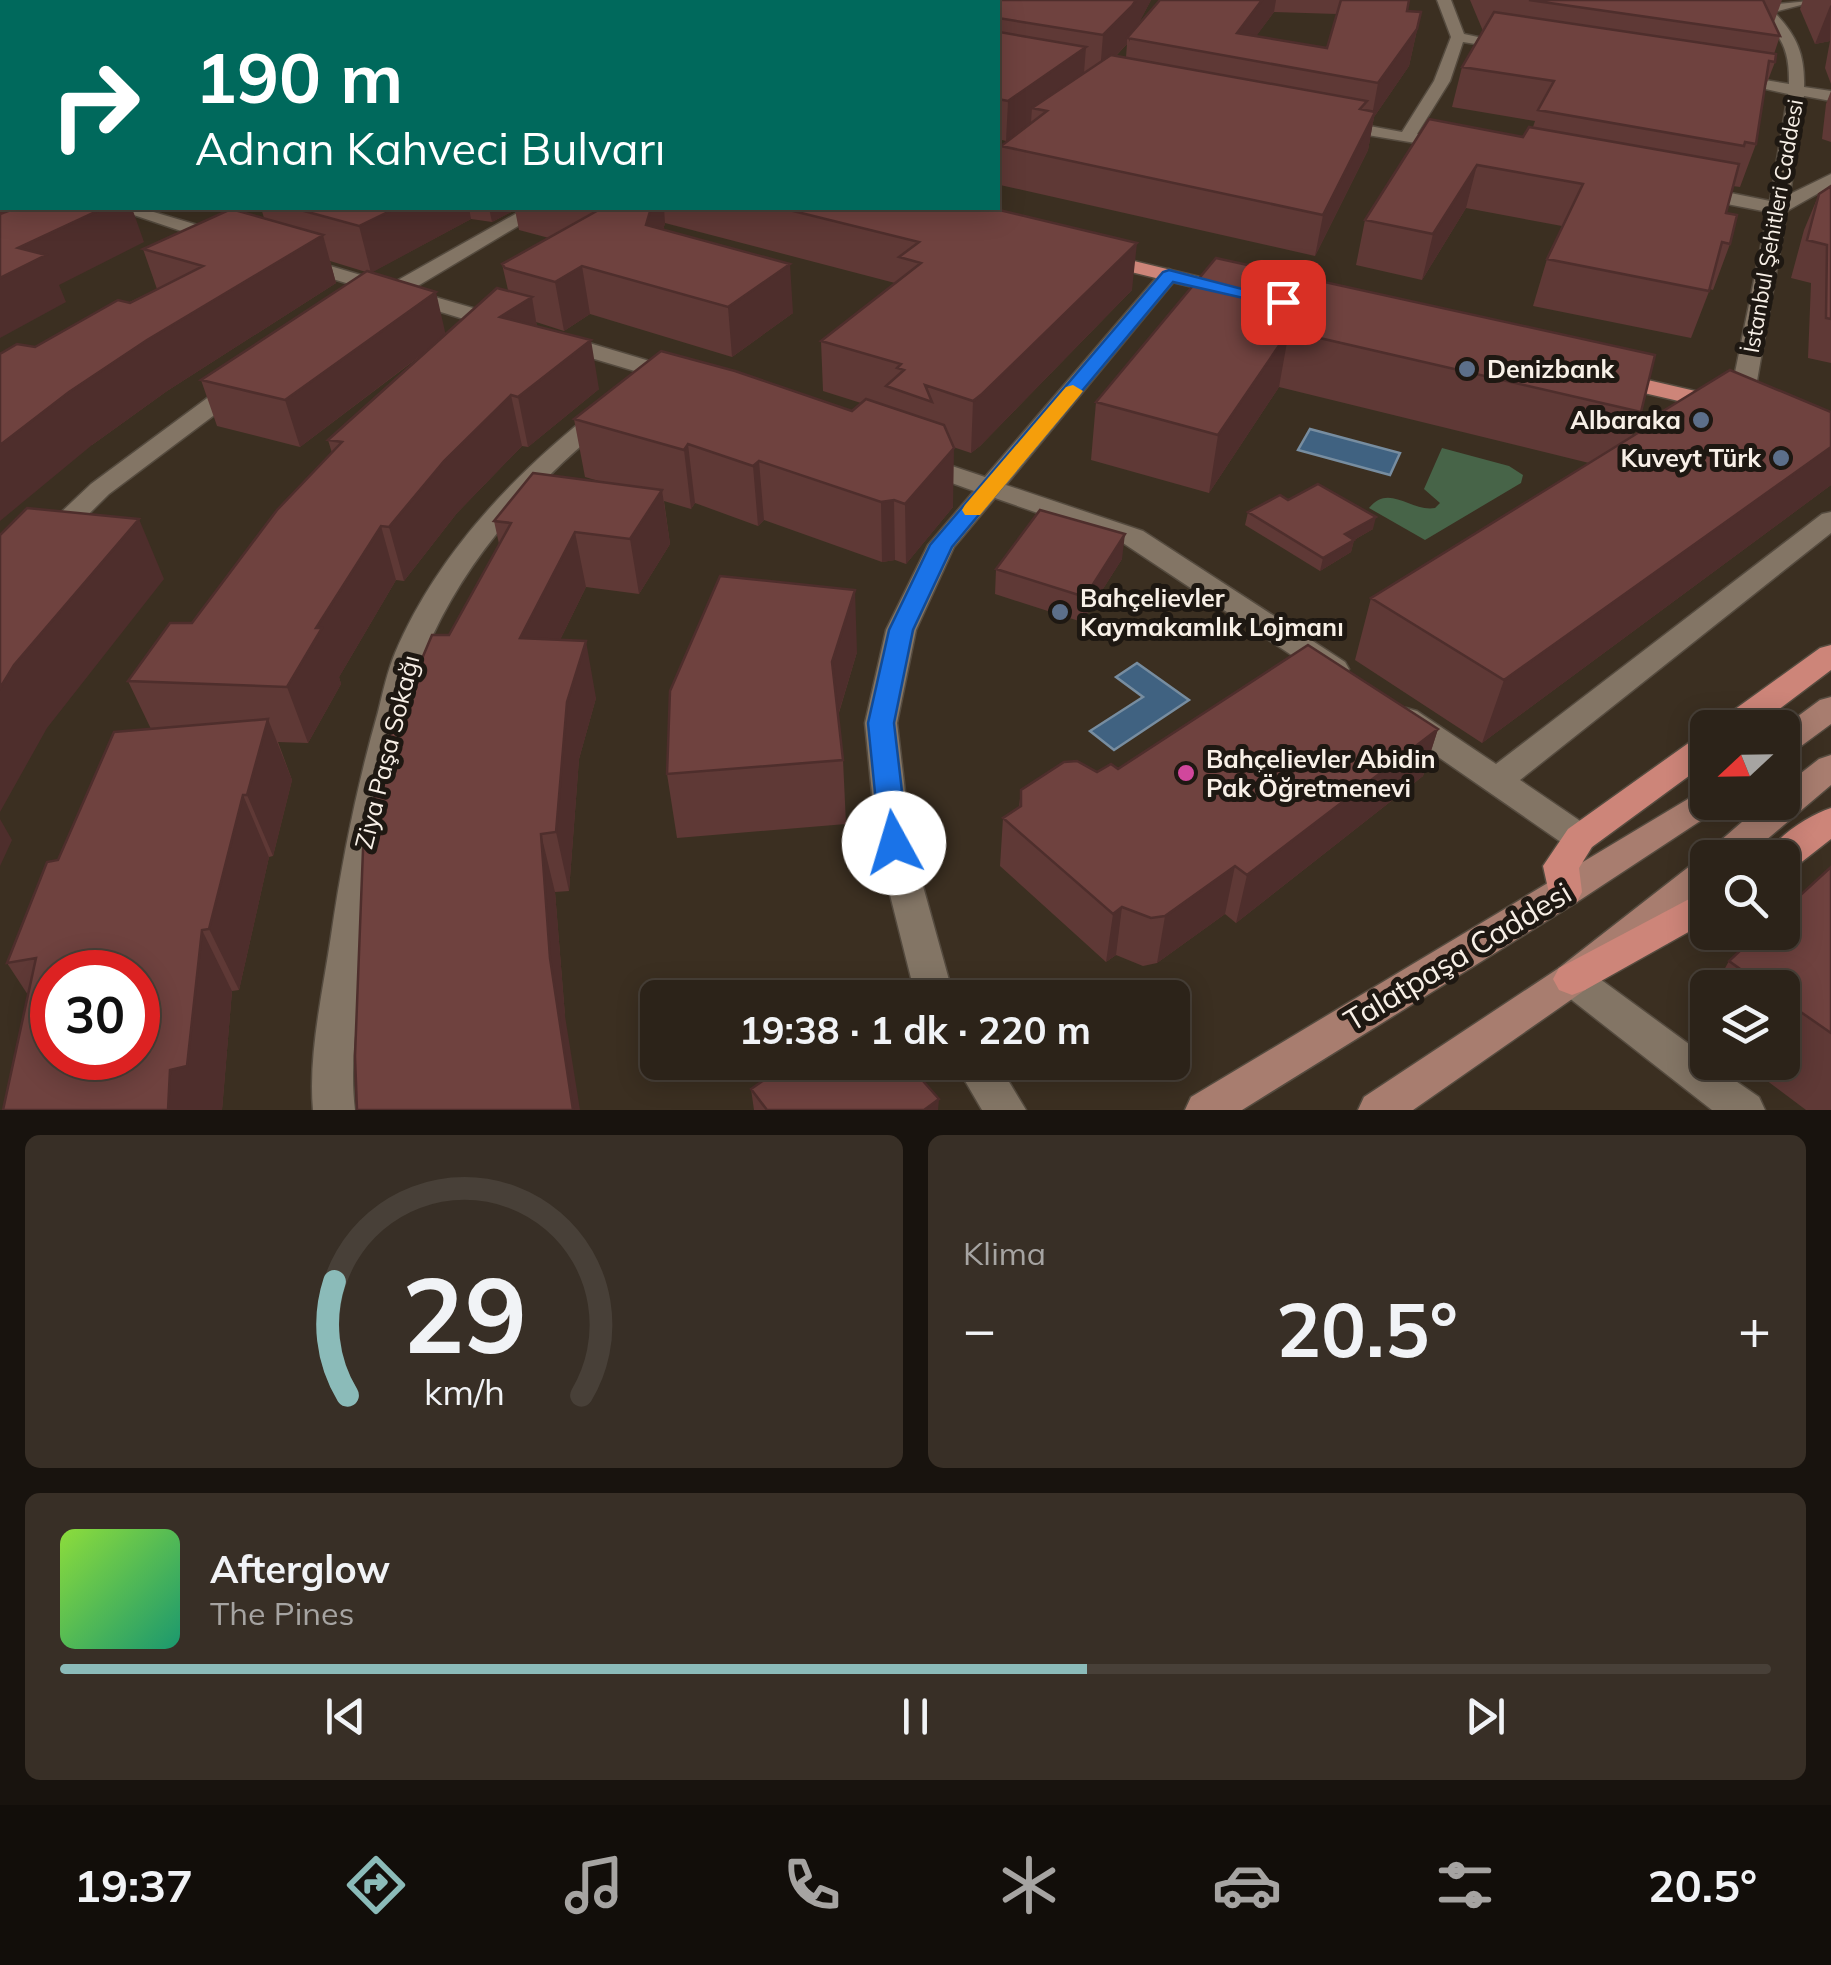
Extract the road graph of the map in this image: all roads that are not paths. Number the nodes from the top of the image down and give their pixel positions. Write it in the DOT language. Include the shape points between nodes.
graph roads {
  1 [pos="1444,0"];
  2 [pos="1746,0"];
  3 [pos="1813,0"];
  4 [pos="1764,10"];
  5 [pos="1458,37"];
  6 [pos="1533,49"];
  7 [pos="1702,75"];
  8 [pos="1796,90"];
  9 [pos="1831,96"];
  10 [pos="1311,120"];
  11 [pos="1406,138"];
  12 [pos="1465,149"];
  13 [pos="1831,179"];
  14 [pos="1680,190"];
  15 [pos="1778,208"];
  16 [pos="129,210"];
  17 [pos="535,210"];
  18 [pos="248,246"];
  19 [pos="283,258"];
  20 [pos="1169,276"];
  21 [pos="391,291"];
  22 [pos="358,312"];
  23 [pos="1608,360"];
  24 [pos="661,372"];
  25 [pos="1586,372"];
  26 [pos="259,373"];
  27 [pos="698,384"];
  28 [pos="1755,404"];
  29 [pos="900,456"];
  30 [pos="992,488"];
  31 [pos="1831,520"];
  32 [pos="0,586"];
  33 [pos="1831,655"];
  34 [pos="1357,685"];
  35 [pos="1388,706"];
  36 [pos="1831,708"];
  37 [pos="1756,710"];
  38 [pos="1800,731"];
  39 [pos="1690,758"];
  40 [pos="1831,767"];
  41 [pos="1496,781"];
  42 [pos="1690,811"];
  43 [pos="1831,821"];
  44 [pos="1580,838"];
  45 [pos="1742,840"];
  46 [pos="1800,844"];
  47 [pos="1690,883"];
  48 [pos="1564,892"];
  49 [pos="1690,912"];
  50 [pos="1572,979"];
  51 [pos="930,980"];
  52 [pos="986,1080"];
  53 [pos="334,1110"];
  54 [pos="1005,1110"];
  55 [pos="1206,1110"];
  56 [pos="1379,1110"];
  57 [pos="1744,1110"];
  1 -- 5 [label="street"];
  2 -- 4 [label="street, İstanbul Şehitleri Caddesi"];
  3 -- 4 [label="street"];
  4 -- 8 [label="street, İstanbul Şehitleri Caddesi" via="1784,30 1797,58"];
  5 -- 6 [label="street"];
  5 -- 11 [label="street" via="1442,81"];
  7 -- 8 [label="street"];
  8 -- 9 [label="street"];
  8 -- 15 [label="street, İstanbul Şehitleri Caddesi"];
  10 -- 11 [label="street"];
  11 -- 12 [label="street"];
  13 -- 15 [label="street"];
  14 -- 15 [label="street"];
  15 -- 28 [label="street, İstanbul Şehitleri Caddesi"];
  16 -- 18 [label="street"];
  17 -- 21 [label="street"];
  19 -- 21 [label="street"];
  20 -- 20 [label="main road" via="1082,246 1243,284"];
  20 -- 30 [label="street"];
  21 -- 22 [label="street"];
  21 -- 24 [label="street"];
  23 -- 28 [label="main road"];
  24 -- 27 [label="street"];
  24 -- 53 [label="street, Ziya Paşa Sokağı" via="569,442 481,530 412,647 351,901"];
  25 -- 28 [label="main road" via="1700,399"];
  26 -- 32 [label="street" via="100,488"];
  29 -- 30 [label="street"];
  30 -- 34 [label="street" via="1134,537"];
  30 -- 51 [label="street" via="942,545 901,630 881,723 894,843"];
  31 -- 41 [label="street"];
  33 -- 37 [label="main road"];
  35 -- 41 [label="street"];
  36 -- 38 [label="main road"];
  39 -- 44 [label="main road"];
  40 -- 45 [label="main road"];
  41 -- 44 [label="street"];
  42 -- 48 [label="main road, Talatpaşa Caddesi"];
  43 -- 46 [label="main road"];
  44 -- 48 [label="main road" via="1560,866"];
  47 -- 50 [label="main road"];
  48 -- 55 [label="main road, Talatpaşa Caddesi"];
  49 -- 50 [label="main road"];
  50 -- 56 [label="main road"];
  50 -- 57 [label="street"];
  52 -- 54 [label="street"];
}
